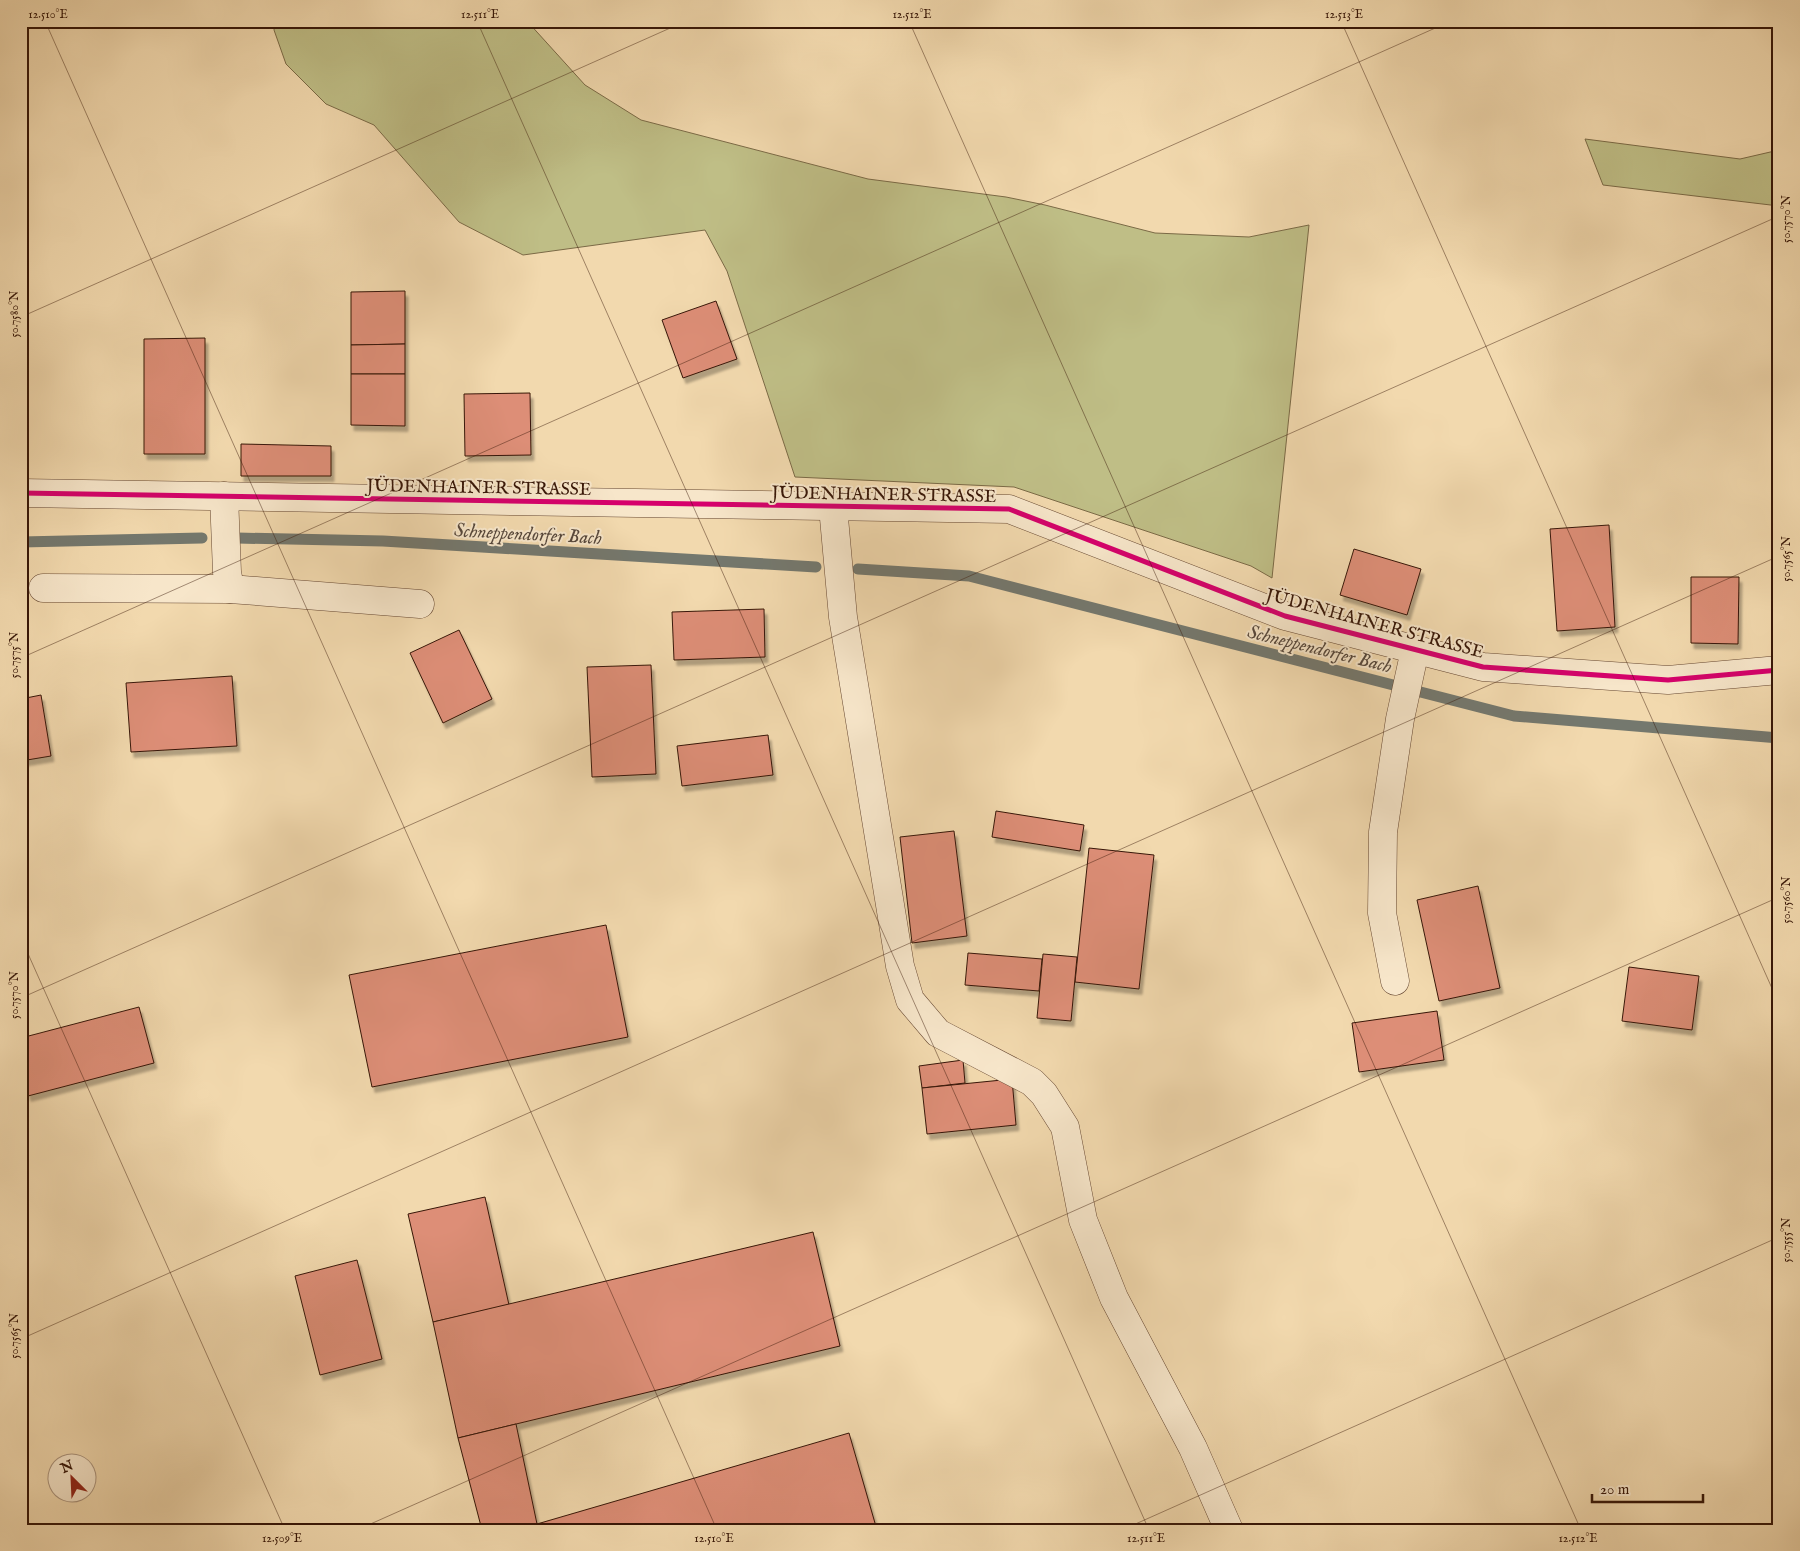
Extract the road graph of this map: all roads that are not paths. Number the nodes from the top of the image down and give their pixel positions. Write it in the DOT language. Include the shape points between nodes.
graph roads {
  1 [pos="21,493"];
  2 [pos="224,496"];
  3 [pos="833,507"];
  4 [pos="43,588"];
  5 [pos="230,589"];
  6 [pos="420,604"];
  7 [pos="1414,657"];
  8 [pos="1779,670"];
  9 [pos="1395,980"];
  10 [pos="1230,1530"];
  1 -- 2 [label="street, JÜDENHAINER STRASSE"];
  2 -- 3 [label="street, JÜDENHAINER STRASSE"];
  2 -- 5 [label="street" via="226,572"];
  3 -- 7 [label="street, JÜDENHAINER STRASSE" via="1009,510 1285,616"];
  3 -- 10 [label="street, JÜDENHAINER STRASSE" via="846,633 900,966 910,1000 938,1033 1032,1082 1044,1094 1065,1127 1083,1220 1114,1298 1193,1448"];
  4 -- 5 [label="street"];
  5 -- 6 [label="street"];
  7 -- 8 [label="street, JÜDENHAINER STRASSE" via="1482,667 1668,680"];
  7 -- 9 [label="street" via="1401,714 1384,832 1382,913"];
}
